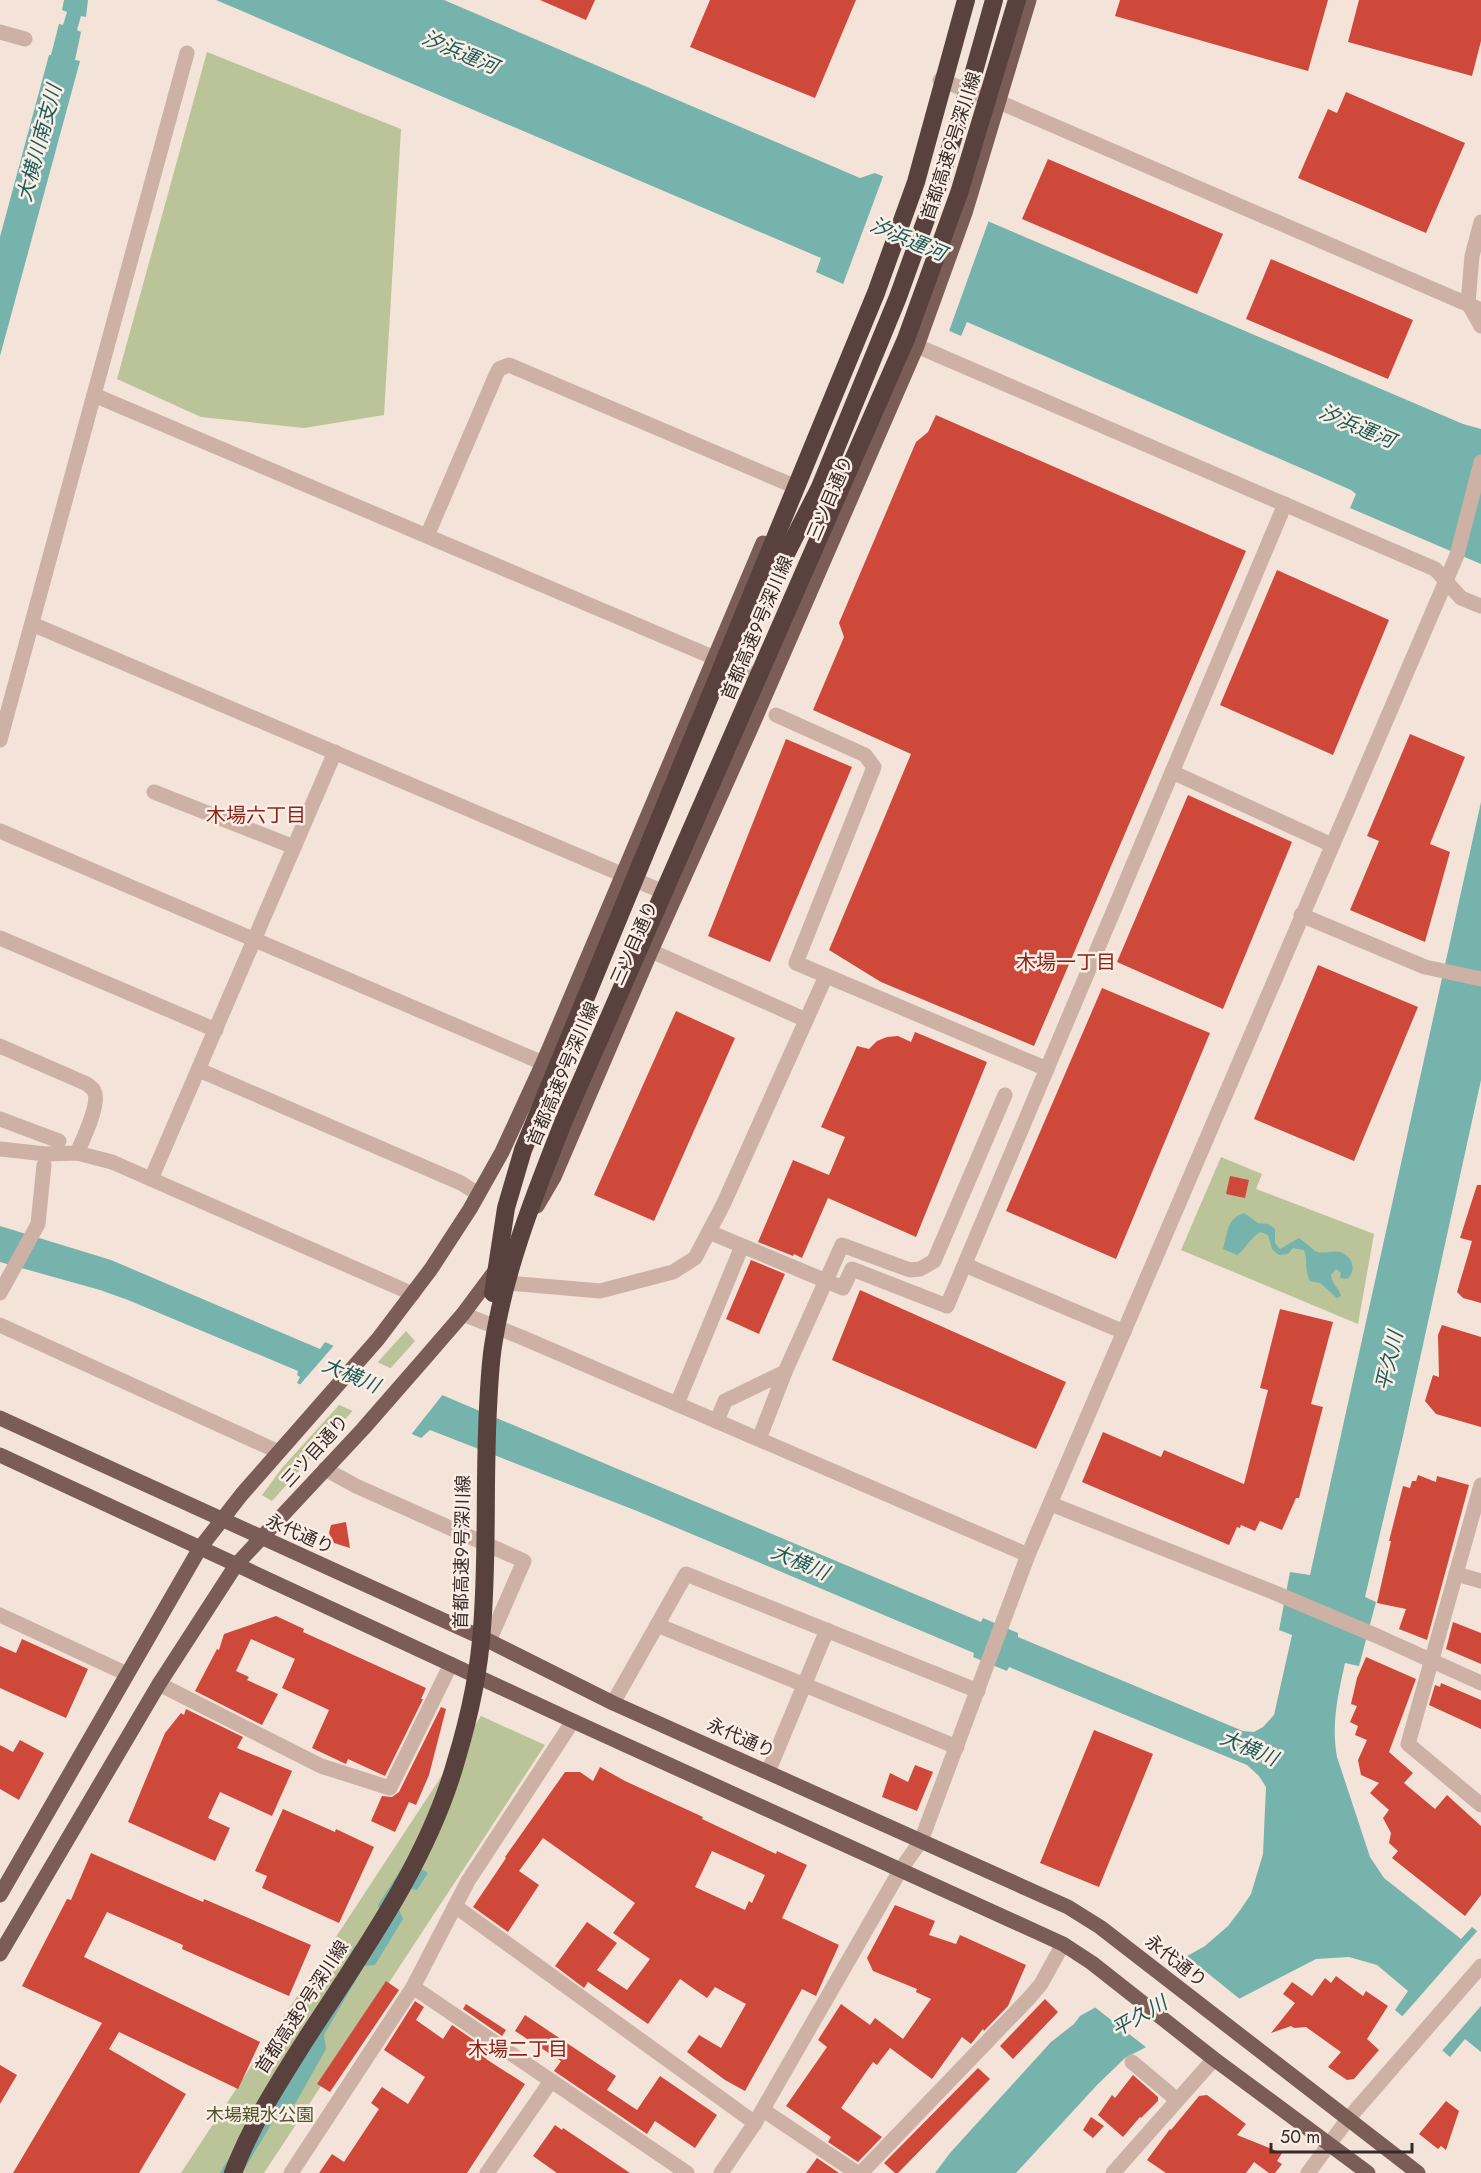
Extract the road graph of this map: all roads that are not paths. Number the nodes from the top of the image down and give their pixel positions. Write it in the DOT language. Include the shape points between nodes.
graph roads {
  1 [pos="964,0"];
  2 [pos="994,0"];
  3 [pos="1017,0"];
  4 [pos="1029,0"];
  5 [pos="0,32"];
  6 [pos="25,39"];
  7 [pos="187,53"];
  8 [pos="940,80"];
  9 [pos="999,102"];
  10 [pos="1481,222"];
  11 [pos="1474,307"];
  12 [pos="1481,326"];
  13 [pos="917,346"];
  14 [pos="94,395"];
  15 [pos="1481,462"];
  16 [pos="789,484"];
  17 [pos="1284,504"];
  18 [pos="427,536"];
  19 [pos="1446,581"];
  20 [pos="1481,606"];
  21 [pos="32,624"];
  22 [pos="714,660"];
  23 [pos="771,682"];
  24 [pos="776,716"];
  25 [pos="0,740"];
  26 [pos="334,752"];
  27 [pos="1172,772"];
  28 [pos="154,792"];
  29 [pos="0,831"];
  30 [pos="1332,845"];
  31 [pos="294,847"];
  32 [pos="623,875"];
  33 [pos="676,898"];
  34 [pos="1301,915"];
  35 [pos="0,938"];
  36 [pos="255,939"];
  37 [pos="651,951"];
  38 [pos="826,976"];
  39 [pos="1481,979"];
  40 [pos="806,1020"];
  41 [pos="216,1030"];
  42 [pos="0,1046"];
  43 [pos="543,1063"];
  44 [pos="1047,1069"];
  45 [pos="199,1070"];
  46 [pos="1005,1095"];
  47 [pos="0,1119"];
  48 [pos="58,1141"];
  49 [pos="0,1149"];
  50 [pos="77,1153"];
  51 [pos="45,1166"];
  52 [pos="152,1179"];
  53 [pos="478,1194"];
  54 [pos="709,1232"];
  55 [pos="742,1246"];
  56 [pos="964,1265"];
  57 [pos="487,1281"];
  58 [pos="826,1281"];
  59 [pos="3,1287"];
  60 [pos="413,1294"];
  61 [pos="463,1314"];
  62 [pos="0,1325"];
  63 [pos="1124,1332"];
  64 [pos="786,1372"];
  65 [pos="677,1404"];
  66 [pos="0,1418"];
  67 [pos="717,1421"];
  68 [pos="759,1439"];
  69 [pos="279,1452"];
  70 [pos="0,1455"];
  71 [pos="325,1469"];
  72 [pos="1481,1485"];
  73 [pos="1051,1503"];
  74 [pos="222,1519"];
  75 [pos="262,1538"];
  76 [pos="200,1548"];
  77 [pos="1028,1555"];
  78 [pos="236,1564"];
  79 [pos="1456,1574"];
  80 [pos="1481,1581"];
  81 [pos="0,1615"];
  82 [pos="657,1624"];
  83 [pos="827,1630"];
  84 [pos="489,1641"];
  85 [pos="1432,1662"];
  86 [pos="451,1664"];
  87 [pos="127,1674"];
  88 [pos="1481,1683"];
  89 [pos="159,1684"];
  90 [pos="805,1685"];
  91 [pos="978,1691"];
  92 [pos="614,1703"];
  93 [pos="573,1721"];
  94 [pos="957,1747"];
  95 [pos="768,1772"];
  96 [pos="1481,1804"];
  97 [pos="921,1841"];
  98 [pos="901,1869"];
  99 [pos="0,1895"];
  100 [pos="455,1906"];
  101 [pos="1063,1944"];
  102 [pos="0,1954"];
  103 [pos="1481,1966"];
  104 [pos="413,1987"];
  105 [pos="1214,2059"];
  106 [pos="1132,2062"];
  107 [pos="551,2081"];
  108 [pos="1176,2100"];
  109 [pos="759,2117"];
  110 [pos="1348,2119"];
  111 [pos="1330,2144"];
  112 [pos="233,2173"];
  113 [pos="291,2173"];
  114 [pos="487,2173"];
  115 [pos="687,2173"];
  116 [pos="721,2173"];
  117 [pos="859,2173"];
  118 [pos="1113,2173"];
  119 [pos="1308,2173"];
  120 [pos="1368,2173"];
  121 [pos="1418,2173"];
  1 -- 8 [label="main road, 三ツ目通り"];
  1 -- 112 [label="highway, 首都高速9号深川線" via="916,182 876,293 527,1140 506,1209 486,1377 480,1629 468,1710 454,1766 411,1866 369,1940 266,2099"];
  2 -- 22 [label="highway" via="974,75 922,231 820,487 756,614"];
  3 -- 112 [label="highway, 首都高速9号深川線" via="959,193 906,339 564,1120 508,1272 492,1347 482,1630 470,1711 446,1792 403,1883 267,2100"];
  4 -- 9 [label="main road, 三ツ目通り"];
  5 -- 6 [label="street"];
  7 -- 14 [label="street"];
  8 -- 9 [label="street"];
  8 -- 16 [label="main road, 三ツ目通り" via="862,309"];
  9 -- 11 [label="street"];
  9 -- 13 [label="main road, 三ツ目通り" via="965,213"];
  10 -- 11 [label="street" via="1472,256"];
  11 -- 12 [label="street"];
  13 -- 17 [label="street"];
  13 -- 23 [label="main road, 三ツ目通り"];
  14 -- 18 [label="street"];
  14 -- 21 [label="street"];
  15 -- 19 [label="street" via="1458,551"];
  16 -- 18 [label="street" via="509,365 496,375"];
  16 -- 22 [label="main road, 三ツ目通り"];
  17 -- 19 [label="street" via="1435,569"];
  17 -- 27 [label="street"];
  18 -- 22 [label="street"];
  19 -- 20 [label="street" via="1461,598"];
  19 -- 30 [label="street"];
  21 -- 25 [label="street"];
  21 -- 26 [label="street"];
  22 -- 23 [label="street"];
  22 -- 32 [label="main road, 三ツ目通り"];
  23 -- 33 [label="main road, 三ツ目通り"];
  24 -- 38 [label="street" via="865,755 874,767 796,963"];
  26 -- 31 [label="street"];
  26 -- 32 [label="street"];
  27 -- 30 [label="street"];
  27 -- 44 [label="street"];
  28 -- 31 [label="street"];
  29 -- 36 [label="street"];
  30 -- 34 [label="street"];
  31 -- 36 [label="street"];
  32 -- 33 [label="street"];
  32 -- 43 [label="main road, 三ツ目通り"];
  33 -- 37 [label="main road, 三ツ目通り"];
  34 -- 39 [label="street" via="1425,967"];
  34 -- 63 [label="street"];
  35 -- 41 [label="street"];
  36 -- 41 [label="street"];
  36 -- 43 [label="street"];
  37 -- 40 [label="street"];
  37 -- 57 [label="main road, 三ツ目通り" via="554,1177 514,1245"];
  38 -- 40 [label="street"];
  38 -- 44 [label="street"];
  40 -- 54 [label="street"];
  41 -- 45 [label="street"];
  42 -- 50 [label="street" via="87,1084 94,1091 95,1107"];
  43 -- 53 [label="main road, 三ツ目通り"];
  44 -- 56 [label="street"];
  45 -- 52 [label="street"];
  45 -- 53 [label="street" via="461,1183"];
  46 -- 58 [label="street" via="934,1262 910,1270 842,1245"];
  47 -- 48 [label="street"];
  49 -- 50 [label="street"];
  50 -- 52 [label="street"];
  51 -- 59 [label="street" via="38,1224"];
  52 -- 60 [label="street"];
  53 -- 60 [label="main road, 三ツ目通り"];
  54 -- 55 [label="street"];
  54 -- 57 [label="street" via="694,1258 673,1272 600,1292"];
  55 -- 58 [label="street"];
  55 -- 65 [label="street"];
  56 -- 58 [label="street" via="947,1306 852,1269 843,1288"];
  56 -- 63 [label="street"];
  57 -- 61 [label="main road, 三ツ目通り"];
  58 -- 64 [label="street"];
  60 -- 69 [label="main road, 三ツ目通り"];
  61 -- 65 [label="street"];
  61 -- 71 [label="main road, 三ツ目通り"];
  62 -- 69 [label="street"];
  63 -- 73 [label="street"];
  64 -- 67 [label="street" via="725,1401"];
  64 -- 68 [label="street"];
  65 -- 67 [label="street"];
  66 -- 74 [label="main road, 永代通り"];
  67 -- 68 [label="street"];
  68 -- 77 [label="street"];
  69 -- 74 [label="main road, 三ツ目通り"];
  70 -- 76 [label="main road"];
  71 -- 75 [label="main road, 三ツ目通り"];
  71 -- 84 [label="street" via="524,1561"];
  72 -- 79 [label="street"];
  73 -- 77 [label="street"];
  73 -- 85 [label="street" via="1273,1592"];
  74 -- 75 [label="main road, 永代通り"];
  74 -- 76 [label="main road, 三ツ目通り"];
  75 -- 78 [label="main road, 三ツ目通り"];
  75 -- 84 [label="main road, 永代通り"];
  76 -- 78 [label="main road"];
  76 -- 87 [label="main road, 三ツ目通り"];
  77 -- 91 [label="street"];
  78 -- 86 [label="main road"];
  78 -- 89 [label="main road, 三ツ目通り"];
  79 -- 80 [label="street"];
  79 -- 85 [label="street"];
  81 -- 87 [label="street"];
  82 -- 83 [label="street" via="686,1574"];
  82 -- 90 [label="street"];
  82 -- 92 [label="street"];
  83 -- 90 [label="street"];
  83 -- 91 [label="street"];
  84 -- 92 [label="main road, 永代通り"];
  85 -- 88 [label="street"];
  85 -- 96 [label="street" via="1408,1744"];
  86 -- 89 [label="street" via="390,1788 321,1766"];
  86 -- 93 [label="main road"];
  87 -- 99 [label="main road, 三ツ目通り"];
  89 -- 102 [label="main road, 三ツ目通り"];
  90 -- 94 [label="street"];
  90 -- 95 [label="street"];
  91 -- 94 [label="street"];
  92 -- 95 [label="main road, 永代通り"];
  93 -- 98 [label="main road"];
  93 -- 100 [label="street"];
  94 -- 97 [label="street"];
  95 -- 97 [label="main road, 永代通り"];
  97 -- 98 [label="street"];
  97 -- 110 [label="main road, 永代通り" via="1068,1907 1100,1927"];
  98 -- 101 [label="main road"];
  98 -- 109 [label="street"];
  100 -- 104 [label="street"];
  100 -- 109 [label="street"];
  101 -- 105 [label="main road"];
  101 -- 117 [label="street" via="1030,1997"];
  103 -- 110 [label="street"];
  104 -- 107 [label="street"];
  104 -- 113 [label="street"];
  105 -- 108 [label="street"];
  105 -- 111 [label="main road"];
  106 -- 108 [label="street"];
  107 -- 114 [label="street"];
  107 -- 115 [label="street"];
  108 -- 118 [label="street"];
  109 -- 116 [label="street"];
  109 -- 117 [label="street"];
  110 -- 111 [label="street"];
  110 -- 121 [label="main road, 永代通り"];
  111 -- 119 [label="street"];
  111 -- 120 [label="main road"];
}
